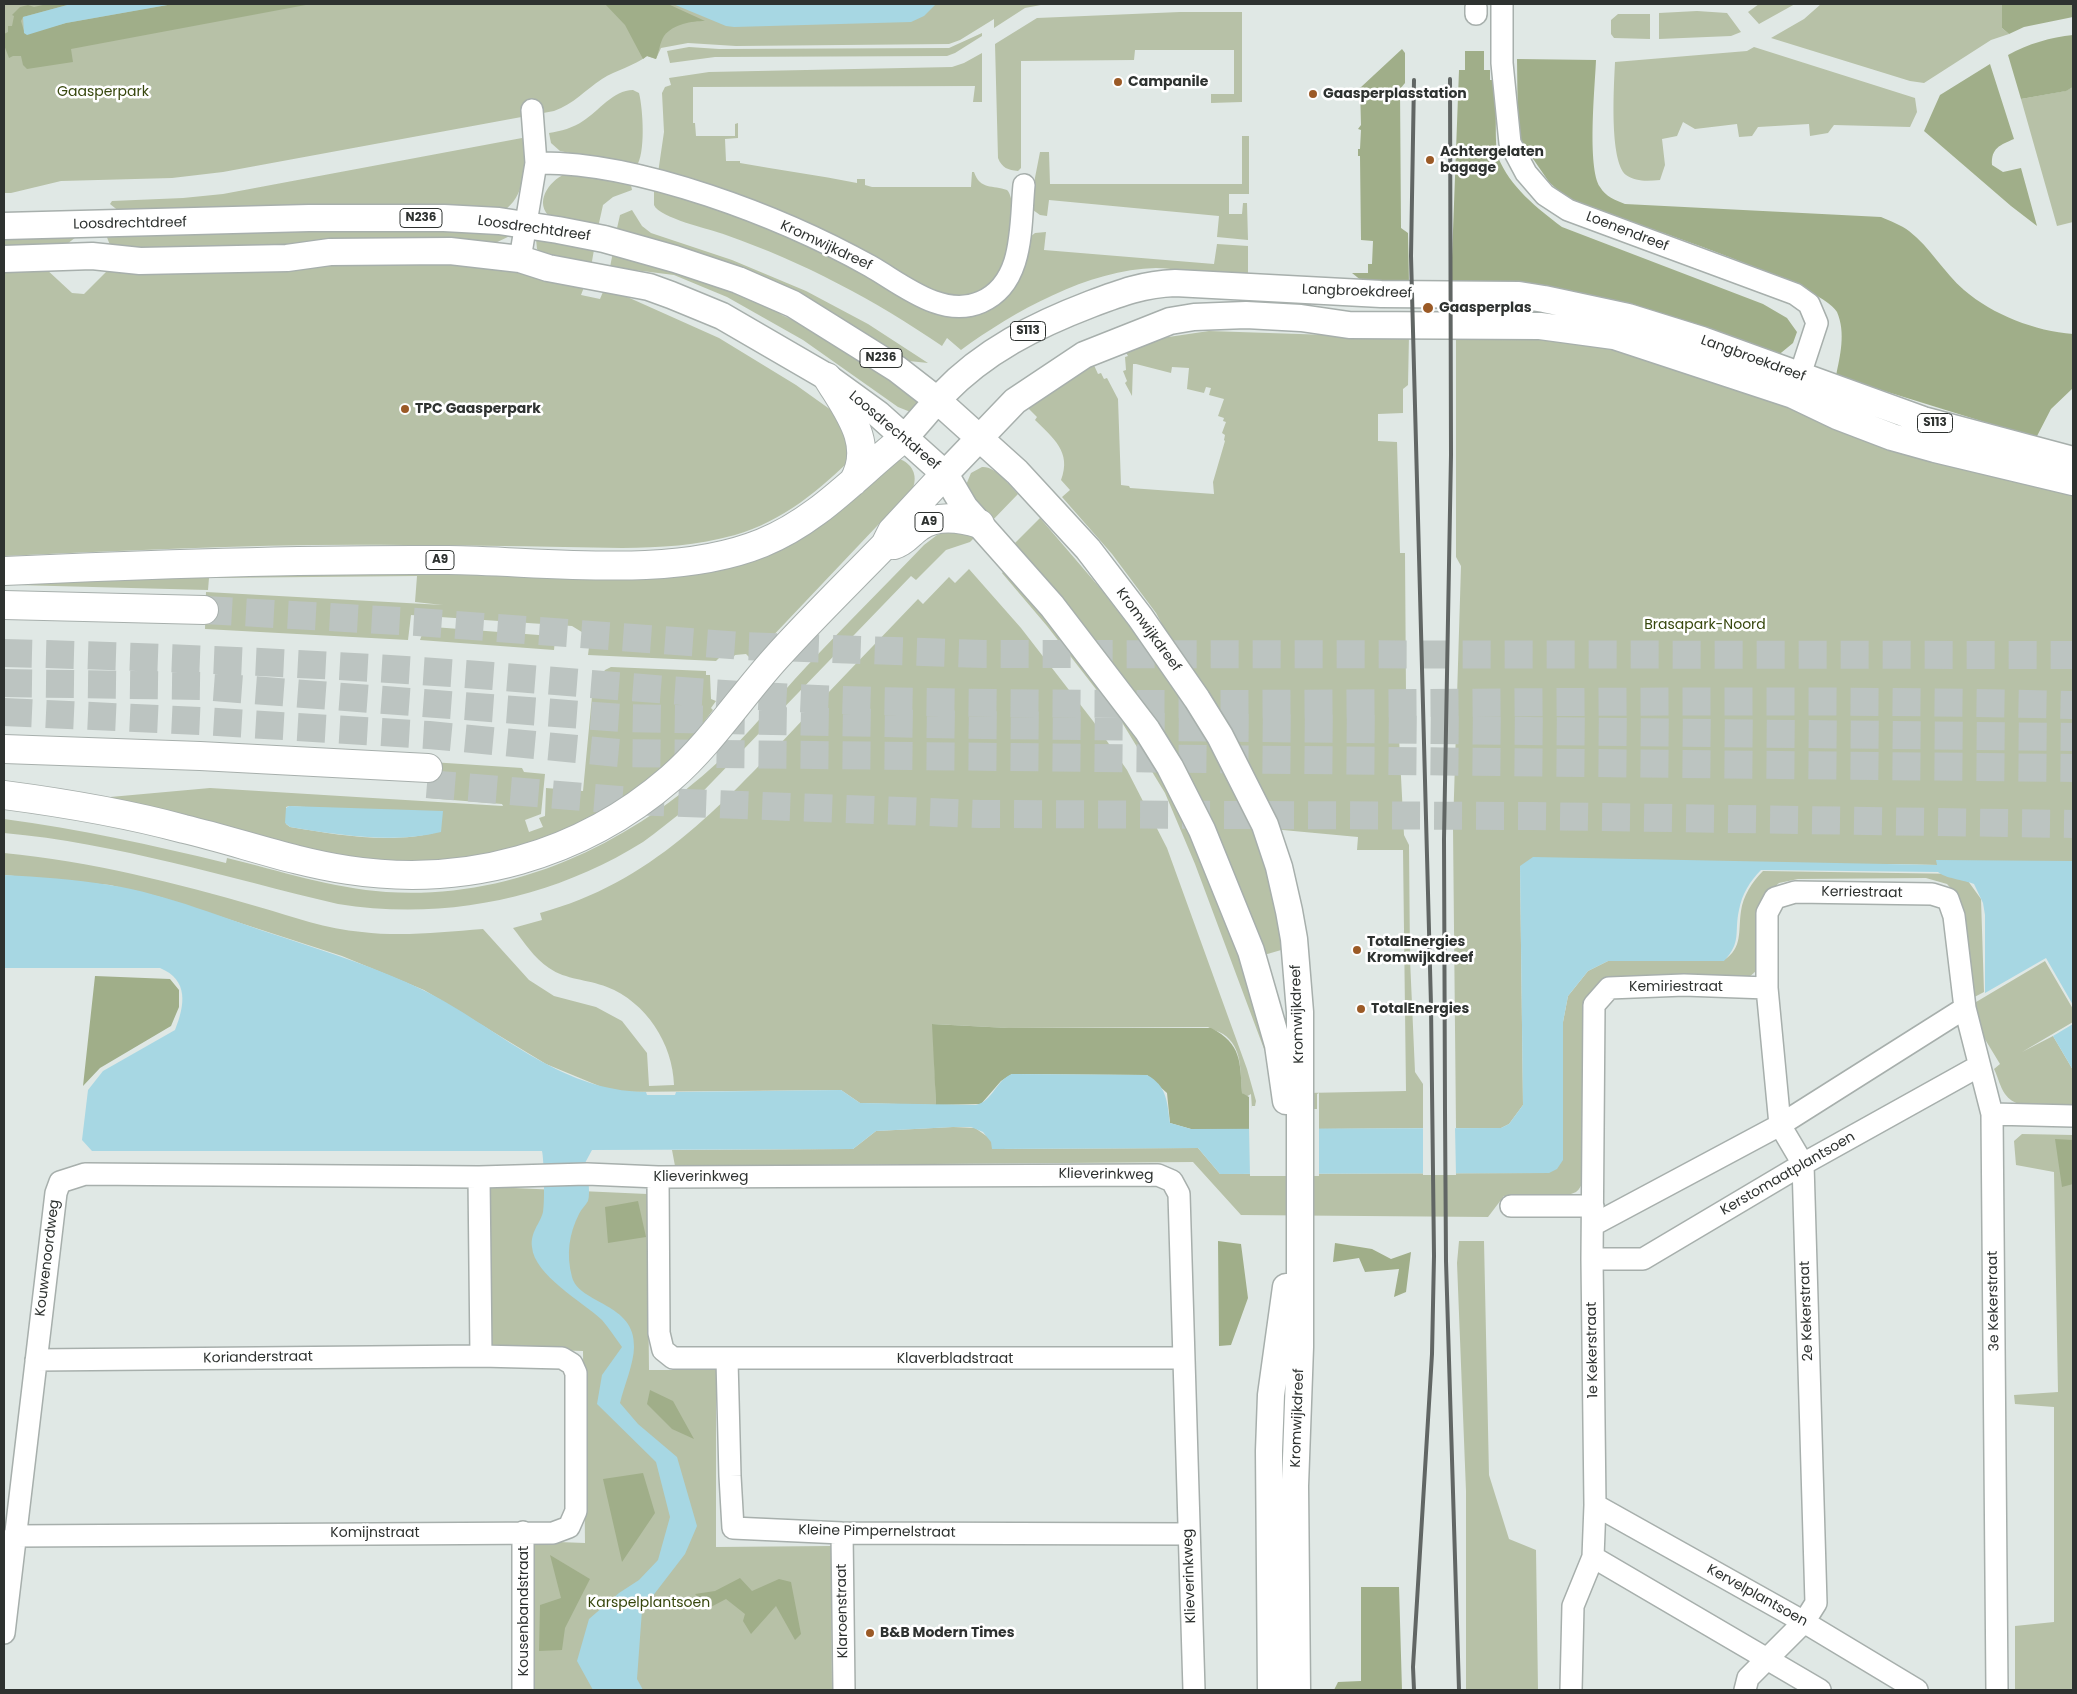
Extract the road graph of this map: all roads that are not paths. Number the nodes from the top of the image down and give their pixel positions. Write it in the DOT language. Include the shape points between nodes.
graph roads {
  1 [pos="1502,4"];
  2 [pos="532,110"];
  3 [pos="536,163"];
  4 [pos="1024,185"];
  5 [pos="4,226"];
  6 [pos="526,226"];
  7 [pos="4,259"];
  8 [pos="520,259"];
  9 [pos="827,377"];
  10 [pos="1796,385"];
  11 [pos="937,400"];
  12 [pos="905,437"];
  13 [pos="980,437"];
  14 [pos="2073,460"];
  15 [pos="945,474"];
  16 [pos="853,482"];
  17 [pos="2073,482"];
  18 [pos="980,524"];
  19 [pos="885,545"];
  20 [pos="4,571"];
  21 [pos="4,604"];
  22 [pos="204,610"];
  23 [pos="4,749"];
  24 [pos="4,765"];
  25 [pos="4,795"];
  26 [pos="1767,913"];
  27 [pos="1954,916"];
  28 [pos="1767,988"];
  29 [pos="1594,1005"];
  30 [pos="1965,1008"];
  31 [pos="1979,1066"];
  32 [pos="1293,1109"];
  33 [pos="1992,1114"];
  34 [pos="2073,1116"];
  35 [pos="1780,1125"];
  36 [pos="1803,1164"];
  37 [pos="479,1177"];
  38 [pos="658,1177"];
  39 [pos="1511,1206"];
  40 [pos="1593,1215"];
  41 [pos="1294,1250"];
  42 [pos="1592,1259"];
  43 [pos="481,1356"];
  44 [pos="1182,1358"];
  45 [pos="36,1360"];
  46 [pos="727,1360"];
  47 [pos="572,1364"];
  48 [pos="1595,1505"];
  49 [pos="523,1532"];
  50 [pos="842,1533"];
  51 [pos="1189,1534"];
  52 [pos="14,1536"];
  53 [pos="1593,1557"];
  54 [pos="1804,1622"];
  55 [pos="4,1634"];
  56 [pos="1766,1660"];
  57 [pos="523,1690"];
  58 [pos="844,1690"];
  59 [pos="1194,1690"];
  60 [pos="1271,1690"];
  61 [pos="1297,1690"];
  62 [pos="1571,1690"];
  63 [pos="1745,1690"];
  64 [pos="1820,1690"];
  65 [pos="1917,1690"];
  66 [pos="1997,1690"];
  1 -- 10 [label="street, Loenendreef" via="1502,63 1510,143 1526,173 1545,195 1568,210 1795,294 1809,304 1817,323"];
  2 -- 3 [label="street"];
  3 -- 4 [label="street, Kromwijkdreef" via="583,166 667,184 715,199 826,243 931,301 955,307 972,306 988,298 1010,276 1019,240"];
  3 -- 6 [label="street"];
  5 -- 6 [label="main road, Loosdrechtdreef / N236" via="444,218"];
  6 -- 8 [label="street"];
  6 -- 11 [label="main road, Loosdrechtdreef / N236" via="646,250 706,268 768,292 794,304 871,352"];
  7 -- 8 [label="main road, Loosdrechtdreef" via="92,256 140,261 287,258 330,252 450,251"];
  8 -- 9 [label="main road, Loosdrechtdreef" via="672,295 722,316"];
  9 -- 12 [label="main road, Loosdrechtdreef"];
  9 -- 16 [label="highway, A9" via="856,425 862,446 863,457"];
  10 -- 11 [label="main road, Langbroekdreef / S113" via="1702,340 1628,318 1519,295 1381,294 1154,283 1134,287 1036,327 986,356"];
  10 -- 13 [label="main road, Langbroekdreef / S113" via="1614,336 1577,330 1504,325 1350,325 1267,315 1219,315 1170,321 1105,346 1063,367 1016,401"];
  10 -- 14 [label="main road, Langbroekdreef / S113" via="1860,399 1923,420"];
  10 -- 17 [label="main road, Langbroekdreef / S113" via="1837,416 1892,437"];
  11 -- 12 [label="main road, Langbroekdreef / S113"];
  11 -- 13 [label="main road, Loosdrechtdreef"];
  12 -- 15 [label="main road, Loosdrechtdreef"];
  12 -- 16 [label="highway, A9"];
  13 -- 15 [label="main road, Langbroekdreef"];
  13 -- 32 [label="main road, Kromwijkdreef" via="1088,549 1140,616 1207,715 1265,825 1283,881 1294,939 1300,1012"];
  15 -- 18 [label="main road, Kromwijkdreef" via="965,508"];
  15 -- 19 [label="highway, A9" via="892,531"];
  16 -- 20 [label="highway, A9" via="801,524 762,543 701,561 622,565 289,560"];
  18 -- 19 [label="highway, A9" via="948,518 936,520 920,526 904,541"];
  18 -- 32 [label="main road, Kromwijkdreef" via="1120,691 1180,787 1202,830 1251,951"];
  19 -- 25 [label="highway, A9" via="777,656 671,778 593,832 504,866 446,874 392,875 347,870 129,816"];
  21 -- 22 [label="highway"];
  23 -- 24 [label="highway" via="200,756 427,776"];
  26 -- 27 [label="street, Kerriestraat" via="1775,898 1795,892 1932,894 1948,899"];
  26 -- 28 [label="street, 2e Kekerstraat"];
  27 -- 30 [label="street, 3e Kekerstraat"];
  28 -- 29 [label="street, Kemiriestraat" via="1684,985 1609,988"];
  28 -- 35 [label="street, 2e Kekerstraat"];
  29 -- 40 [label="street, 1e Kekerstraat"];
  30 -- 31 [label="street, 3e Kekerstraat"];
  30 -- 35 [label="street"];
  31 -- 33 [label="street, 3e Kekerstraat"];
  31 -- 36 [label="street, Kerstomaatplantsoen"];
  32 -- 41 [label="main road, Kromwijkdreef"];
  33 -- 34 [label="street"];
  33 -- 66 [label="street, 3e Kekerstraat"];
  35 -- 36 [label="street, 2e Kekerstraat"];
  35 -- 40 [label="street"];
  36 -- 42 [label="street, Kerstomaatplantsoen" via="1643,1259"];
  36 -- 54 [label="street, 2e Kekerstraat" via="1816,1603"];
  37 -- 38 [label="street, Klieverinkweg" via="588,1174"];
  37 -- 43 [label="street"];
  37 -- 45 [label="street, Kouwenoordweg" via="72,1176 60,1182 56,1193"];
  38 -- 44 [label="street, Klieverinkweg" via="1165,1176 1179,1194"];
  38 -- 46 [label="street" via="659,1333 663,1350 673,1358"];
  39 -- 40 [label="street"];
  40 -- 42 [label="street, 1e Kekerstraat"];
  41 -- 60 [label="main road, Kromwijkdreef" via="1271,1404"];
  41 -- 61 [label="main road, Kromwijkdreef" via="1300,1347 1295,1486"];
  42 -- 48 [label="street, 1e Kekerstraat"];
  43 -- 45 [label="street, Korianderstraat"];
  43 -- 47 [label="street, Korianderstraat" via="562,1358"];
  44 -- 46 [label="street, Klaverbladstraat"];
  44 -- 51 [label="street, Klieverinkweg"];
  45 -- 52 [label="street, Kouwenoordweg"];
  46 -- 50 [label="street, Kleine Pimpernelstraat" via="733,1528"];
  47 -- 49 [label="street, Komijnstraat" via="576,1373 574,1519 562,1531"];
  48 -- 53 [label="street, 1e Kekerstraat"];
  48 -- 54 [label="street, Kervelplantsoen"];
  49 -- 52 [label="street, Komijnstraat"];
  49 -- 57 [label="street, Kousenbandstraat"];
  50 -- 51 [label="street, Kleine Pimpernelstraat"];
  50 -- 58 [label="street, Klaroenstraat"];
  51 -- 59 [label="street, Klieverinkweg"];
  52 -- 55 [label="street, Kouwenoordweg"];
  53 -- 56 [label="street"];
  53 -- 62 [label="street, 1e Kekerstraat" via="1573,1606"];
  54 -- 56 [label="street, 2e Kekerstraat"];
  54 -- 65 [label="street, Kervelplantsoen"];
  56 -- 63 [label="street, 2e Kekerstraat" via="1748,1678"];
  56 -- 64 [label="street"];
}
